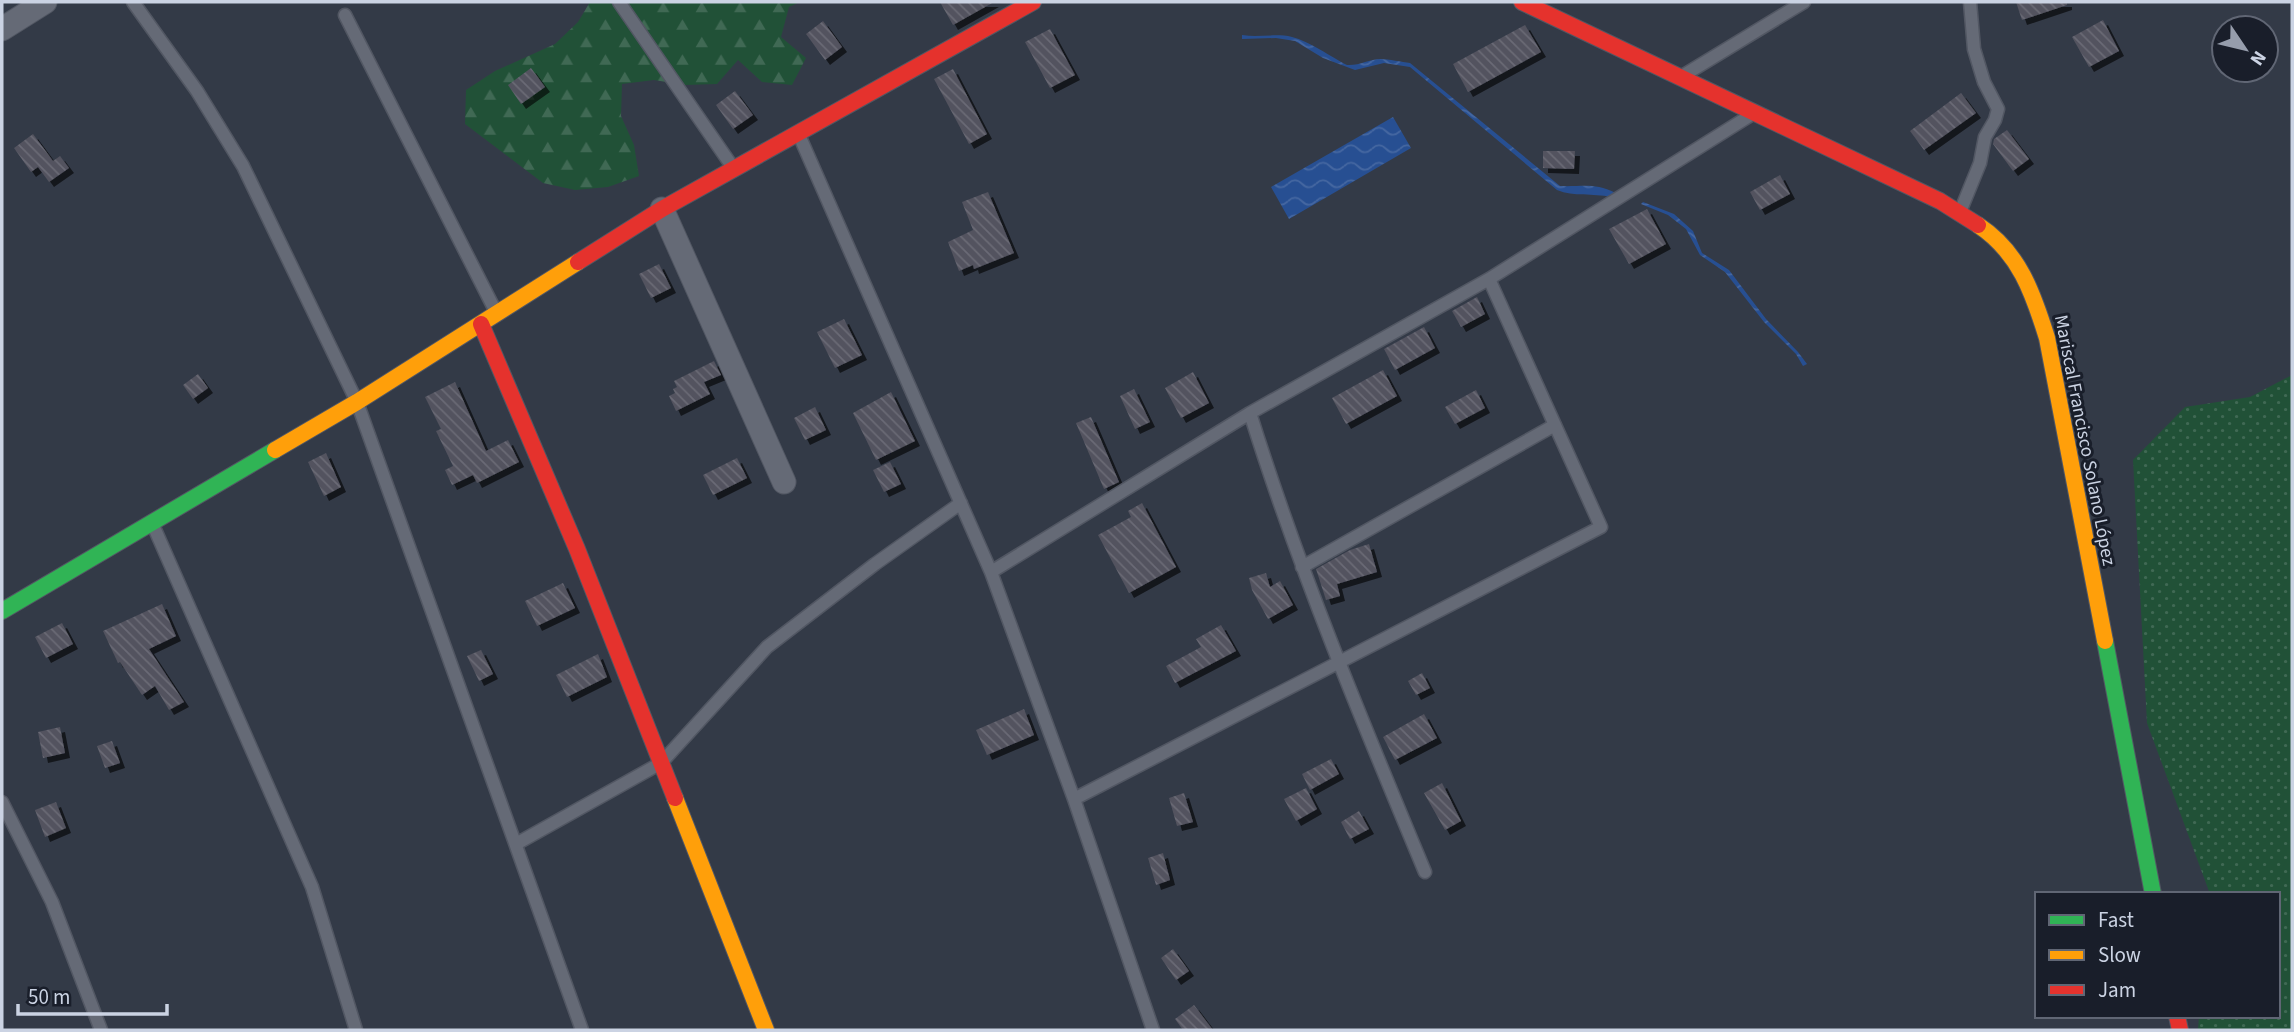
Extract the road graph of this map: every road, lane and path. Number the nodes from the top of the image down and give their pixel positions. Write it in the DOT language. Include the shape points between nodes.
graph roads {
  1 [pos="45,2"];
  2 [pos="133,2"];
  3 [pos="619,2"];
  4 [pos="1033,2"];
  5 [pos="1522,2"];
  6 [pos="1804,2"];
  7 [pos="1970,2"];
  8 [pos="345,15"];
  9 [pos="2,29"];
  10 [pos="1681,77"];
  11 [pos="1754,113"];
  12 [pos="798,134"];
  13 [pos="735,169"];
  14 [pos="662,209"];
  15 [pos="1960,212"];
  16 [pos="1489,279"];
  17 [pos="497,315"];
  18 [pos="481,324"];
  19 [pos="357,402"];
  20 [pos="1250,413"];
  21 [pos="1555,425"];
  22 [pos="784,481"];
  23 [pos="961,503"];
  24 [pos="152,524"];
  25 [pos="1302,567"];
  26 [pos="991,572"];
  27 [pos="2,611"];
  28 [pos="1338,663"];
  29 [pos="661,763"];
  30 [pos="1074,799"];
  31 [pos="2,802"];
  32 [pos="516,844"];
  33 [pos="1425,872"];
  34 [pos="2153,892"];
  35 [pos="102,1030"];
  36 [pos="356,1030"];
  37 [pos="582,1030"];
  38 [pos="766,1030"];
  39 [pos="1153,1030"];
  1 -- 9 [label="street"];
  2 -- 19 [label="lane" via="197,91 243,166"];
  3 -- 13 [label="lane"];
  4 -- 12 [label="street"];
  5 -- 10 [label="street, Mariscal Francisco Solano López"];
  6 -- 10 [label="lane"];
  7 -- 15 [label="lane" via="1974,49 1998,109"];
  8 -- 17 [label="lane"];
  10 -- 11 [label="street, Mariscal Francisco Solano López"];
  11 -- 15 [label="street, Mariscal Francisco Solano López"];
  11 -- 16 [label="lane"];
  12 -- 13 [label="street"];
  12 -- 23 [label="lane"];
  13 -- 14 [label="street"];
  14 -- 17 [label="street"];
  14 -- 22 [label="street"];
  15 -- 34 [label="street, Mariscal Francisco Solano López" via="2002,242 2024,271 2047,338"];
  16 -- 20 [label="lane"];
  16 -- 21 [label="lane"];
  17 -- 18 [label="street"];
  18 -- 19 [label="street"];
  18 -- 29 [label="street"];
  19 -- 24 [label="street"];
  19 -- 32 [label="lane"];
  20 -- 25 [label="lane"];
  20 -- 26 [label="lane"];
  21 -- 25 [label="lane"];
  21 -- 28 [label="lane" via="1601,527"];
  23 -- 26 [label="lane"];
  23 -- 29 [label="lane" via="767,648"];
  24 -- 27 [label="street"];
  24 -- 36 [label="lane" via="312,887"];
  25 -- 28 [label="lane"];
  26 -- 30 [label="lane"];
  28 -- 30 [label="lane"];
  28 -- 33 [label="lane"];
  29 -- 32 [label="lane"];
  29 -- 38 [label="street"];
  30 -- 39 [label="lane"];
  31 -- 35 [label="lane" via="52,902"];
  32 -- 37 [label="lane"];
}
